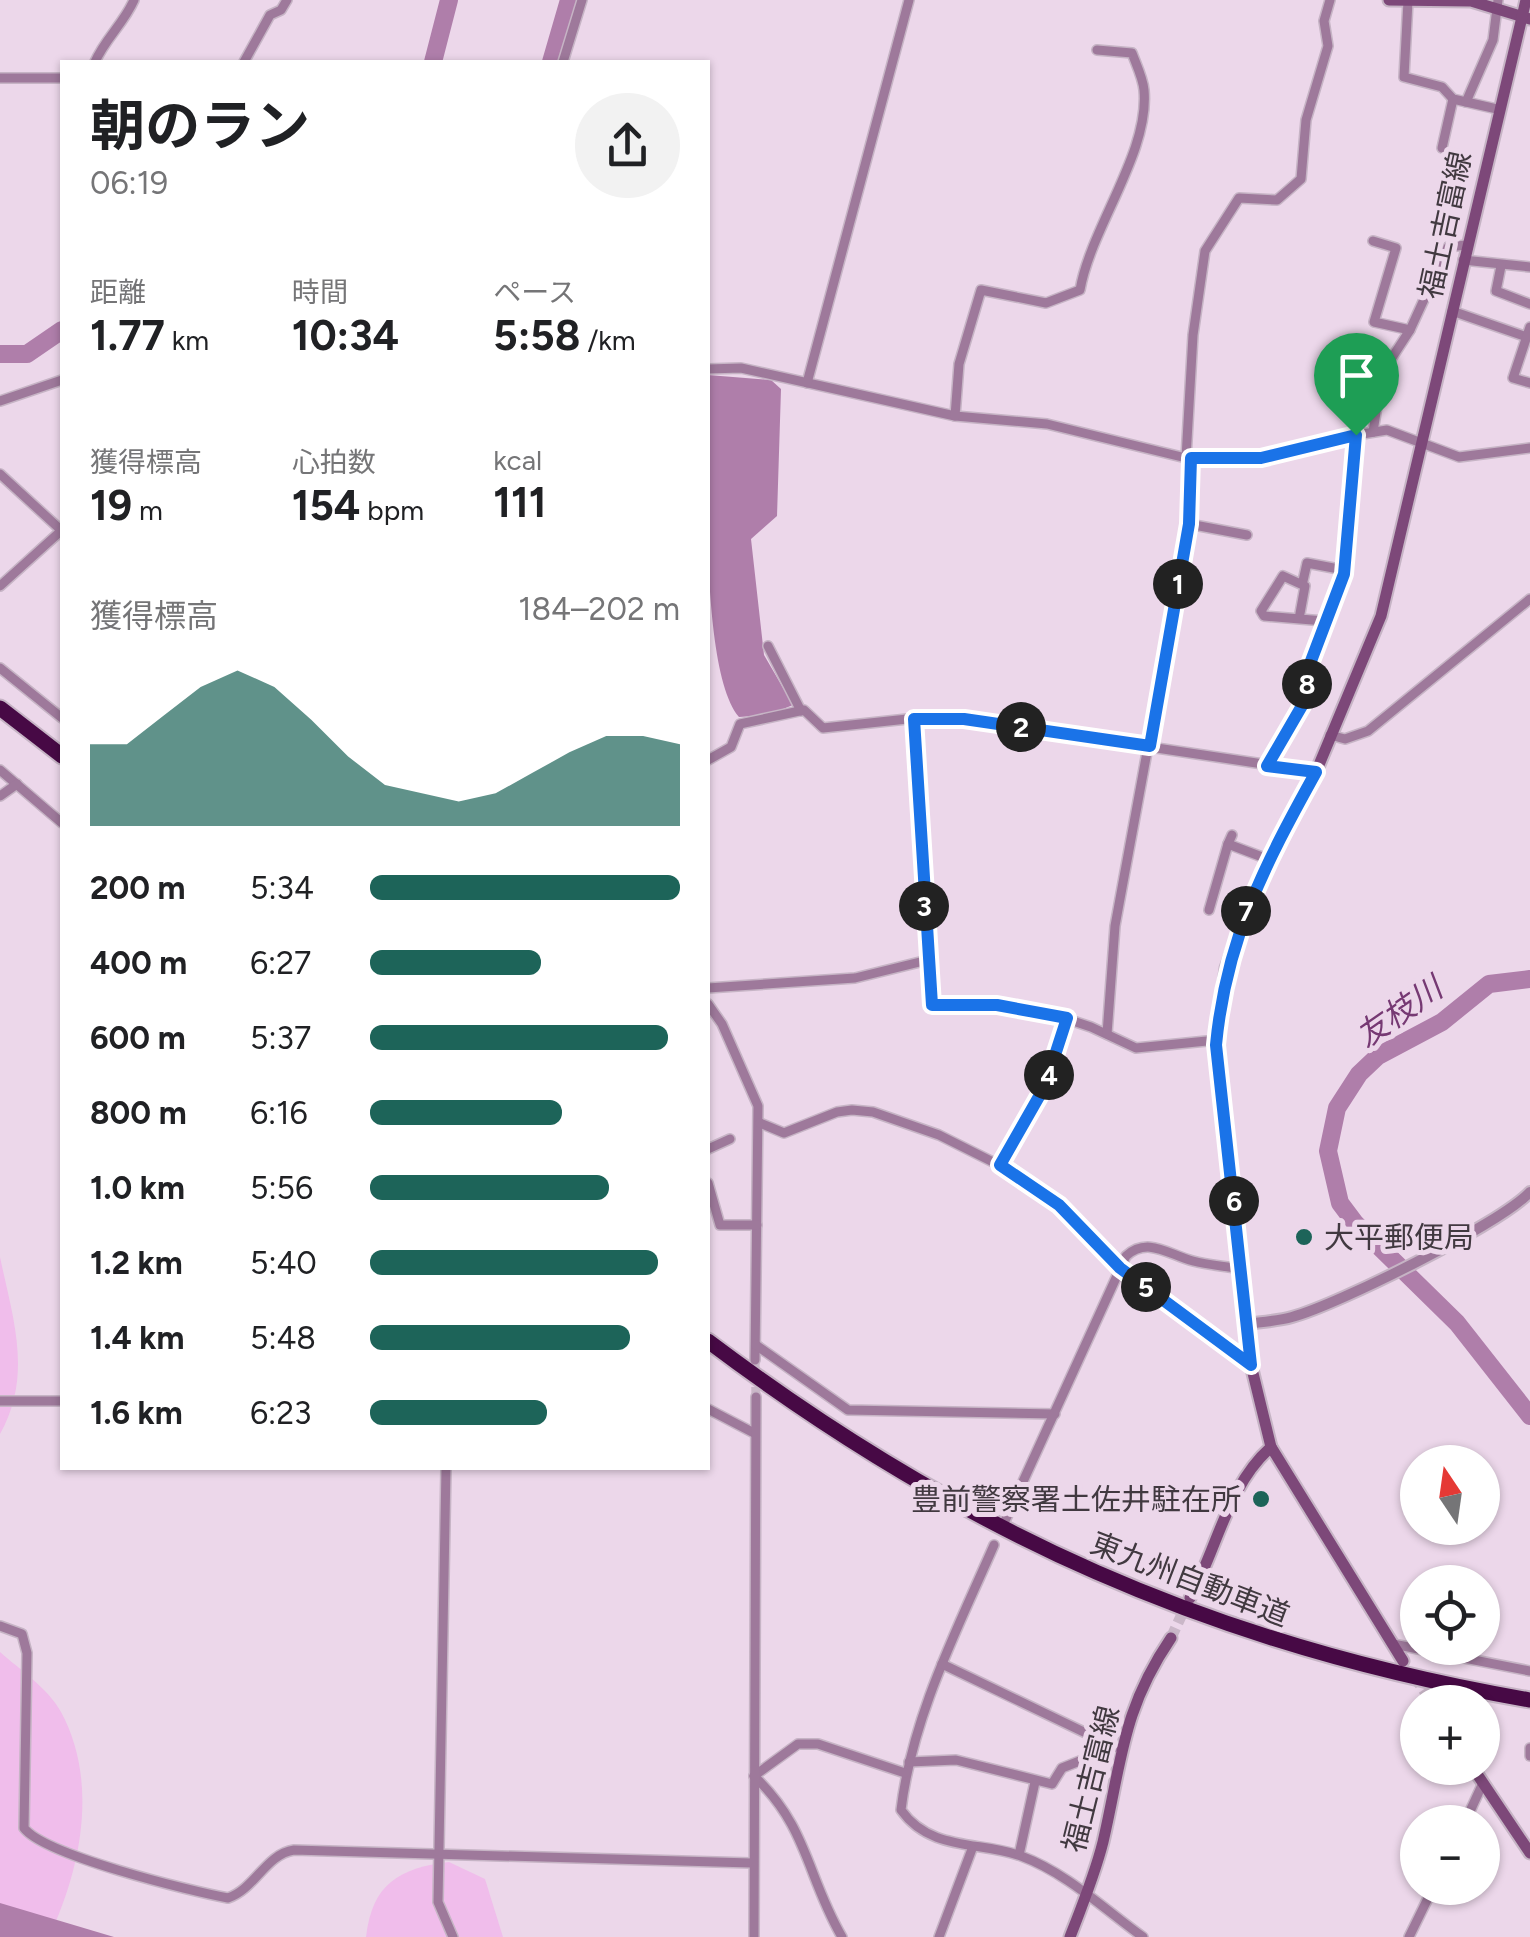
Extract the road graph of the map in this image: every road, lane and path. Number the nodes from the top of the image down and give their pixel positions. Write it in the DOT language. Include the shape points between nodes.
graph roads {
  1 [pos="134,0"];
  2 [pos="287,0"];
  3 [pos="582,0"];
  4 [pos="909,0"];
  5 [pos="1330,0"];
  6 [pos="1393,0"];
  7 [pos="1526,0"];
  8 [pos="1408,1"];
  9 [pos="1498,3"];
  10 [pos="1525,16"];
  11 [pos="1098,50"];
  12 [pos="96,60"];
  13 [pos="245,60"];
  14 [pos="564,60"];
  15 [pos="0,78"];
  16 [pos="60,78"];
  17 [pos="1454,99"];
  18 [pos="1466,102"];
  19 [pos="1498,109"];
  20 [pos="1442,148"];
  21 [pos="1374,241"];
  22 [pos="1466,245"];
  23 [pos="1463,260"];
  24 [pos="1501,266"];
  25 [pos="1530,268"];
  26 [pos="1530,304"];
  27 [pos="1452,312"];
  28 [pos="1410,330"];
  29 [pos="1528,332"];
  30 [pos="710,368"];
  31 [pos="60,381"];
  32 [pos="807,382"];
  33 [pos="1530,383"];
  34 [pos="0,401"];
  35 [pos="955,416"];
  36 [pos="1373,432"];
  37 [pos="1356,435"];
  38 [pos="1422,446"];
  39 [pos="1530,448"];
  40 [pos="1188,458"];
  41 [pos="0,474"];
  42 [pos="1189,524"];
  43 [pos="60,528"];
  44 [pos="60,532"];
  45 [pos="1248,535"];
  46 [pos="1344,570"];
  47 [pos="1303,581"];
  48 [pos="0,586"];
  49 [pos="1530,599"];
  50 [pos="1299,619"];
  51 [pos="1324,621"];
  52 [pos="768,646"];
  53 [pos="0,668"];
  54 [pos="0,708"];
  55 [pos="800,711"];
  56 [pos="60,716"];
  57 [pos="914,719"];
  58 [pos="1330,735"];
  59 [pos="1150,746"];
  60 [pos="60,754"];
  61 [pos="710,759"];
  62 [pos="1267,766"];
  63 [pos="0,770"];
  64 [pos="1316,772"];
  65 [pos="17,784"];
  66 [pos="0,796"];
  67 [pos="60,822"];
  68 [pos="1270,860"];
  69 [pos="1209,910"];
  70 [pos="928,960"];
  71 [pos="710,988"];
  72 [pos="710,1007"];
  73 [pos="1067,1018"];
  74 [pos="1107,1034"];
  75 [pos="1216,1040"];
  76 [pos="760,1123"];
  77 [pos="730,1139"];
  78 [pos="710,1147"];
  79 [pos="1000,1165"];
  80 [pos="710,1191"];
  81 [pos="1530,1192"];
  82 [pos="757,1225"];
  83 [pos="1120,1268"];
  84 [pos="1240,1269"];
  85 [pos="1246,1324"];
  86 [pos="710,1342"];
  87 [pos="756,1345"];
  88 [pos="756,1360"];
  89 [pos="1251,1365"];
  90 [pos="756,1397"];
  91 [pos="60,1401"];
  92 [pos="0,1402"];
  93 [pos="710,1410"];
  94 [pos="1055,1414"];
  95 [pos="754,1433"];
  96 [pos="1271,1447"];
  97 [pos="446,1470"];
  98 [pos="1005,1521"];
  99 [pos="994,1544"];
  100 [pos="1190,1598"];
  101 [pos="0,1626"];
  102 [pos="1171,1638"];
  103 [pos="1394,1644"];
  104 [pos="1400,1655"];
  105 [pos="942,1664"];
  106 [pos="1530,1671"];
  107 [pos="1530,1700"];
  108 [pos="1117,1748"];
  109 [pos="1530,1748"];
  110 [pos="1530,1756"];
  111 [pos="908,1762"];
  112 [pos="905,1773"];
  113 [pos="754,1776"];
  114 [pos="1034,1782"];
  115 [pos="1484,1785"];
  116 [pos="972,1849"];
  117 [pos="438,1852"];
  118 [pos="1530,1853"];
  119 [pos="1018,1854"];
  120 [pos="752,1863"];
  121 [pos="1087,1892"];
  122 [pos="1425,1905"];
  123 [pos="453,1937"];
  124 [pos="754,1937"];
  125 [pos="842,1937"];
  126 [pos="939,1937"];
  127 [pos="1070,1937"];
  128 [pos="1143,1937"];
  129 [pos="1409,1937"];
  1 -- 12 [label="street"];
  2 -- 13 [label="street"];
  3 -- 14 [label="street"];
  4 -- 32 [label="street"];
  5 -- 40 [label="street" via="1324,21 1328,46 1306,120 1301,179 1277,200 1239,198 1205,251 1193,335"];
  6 -- 8 [label="main road"];
  7 -- 10 [label="main road, 福土吉富線"];
  8 -- 9 [label="main road"];
  8 -- 17 [label="street" via="1404,77 1442,87"];
  9 -- 10 [label="main road"];
  9 -- 18 [label="street" via="1493,40"];
  10 -- 19 [label="main road, 福土吉富線"];
  11 -- 35 [label="street" via="1132,53 1144,106 1080,290 1046,303 980,290 959,364"];
  15 -- 16 [label="street"];
  17 -- 18 [label="street"];
  17 -- 20 [label="street"];
  18 -- 19 [label="street"];
  19 -- 22 [label="main road, 福土吉富線"];
  21 -- 28 [label="street" via="1396,248 1374,322"];
  22 -- 23 [label="main road, 福土吉富線"];
  22 -- 28 [label="street" via="1448,247"];
  23 -- 24 [label="street"];
  23 -- 27 [label="main road, 福土吉富線"];
  24 -- 25 [label="street"];
  24 -- 26 [label="street" via="1496,290"];
  27 -- 29 [label="street"];
  27 -- 38 [label="main road, 福土吉富線"];
  28 -- 36 [label="street" via="1382,373"];
  29 -- 33 [label="street" via="1512,378"];
  30 -- 32 [label="street"];
  31 -- 34 [label="street"];
  32 -- 35 [label="street"];
  35 -- 40 [label="street" via="1047,424"];
  36 -- 37 [label="street"];
  36 -- 38 [label="street" via="1387,430"];
  37 -- 40 [label="street" via="1261,458"];
  37 -- 46 [label="street"];
  38 -- 39 [label="street" via="1460,457"];
  38 -- 58 [label="main road, 福土吉富線" via="1380,616"];
  40 -- 42 [label="street"];
  41 -- 43 [label="street"];
  42 -- 45 [label="street"];
  42 -- 59 [label="street"];
  44 -- 48 [label="street"];
  46 -- 47 [label="street" via="1307,563"];
  46 -- 51 [label="street"];
  47 -- 50 [label="street"];
  47 -- 50 [label="street" via="1283,576 1261,611"];
  49 -- 58 [label="street" via="1368,731 1345,739"];
  50 -- 51 [label="street"];
  51 -- 62 [label="street" via="1303,704"];
  52 -- 55 [label="street"];
  53 -- 56 [label="street"];
  54 -- 60 [label="highway"];
  55 -- 57 [label="street" via="822,728"];
  55 -- 61 [label="street" via="740,724 731,746"];
  57 -- 59 [label="street" via="964,719"];
  57 -- 70 [label="street"];
  58 -- 64 [label="main road, 福土吉富線"];
  59 -- 62 [label="street"];
  59 -- 74 [label="street" via="1115,926"];
  62 -- 64 [label="street"];
  63 -- 65 [label="street"];
  64 -- 68 [label="main road, 福土吉富線"];
  65 -- 66 [label="street"];
  65 -- 67 [label="street"];
  68 -- 69 [label="street" via="1230,840"];
  68 -- 75 [label="main road, 福土吉富線" via="1226,968"];
  70 -- 71 [label="street" via="855,978"];
  70 -- 73 [label="street" via="932,1005 997,1005"];
  72 -- 76 [label="street" via="730,1040"];
  73 -- 74 [label="street"];
  73 -- 79 [label="street" via="1045,1086"];
  74 -- 75 [label="street" via="1136,1048"];
  75 -- 84 [label="main road, 福土吉富線"];
  76 -- 79 [label="street" via="784,1133 837,1112 873,1112"];
  76 -- 82 [label="street"];
  77 -- 78 [label="street"];
  79 -- 83 [label="street" via="1059,1205"];
  80 -- 82 [label="street" via="720,1224"];
  81 -- 85 [label="street" via="1497,1218 1292,1318"];
  82 -- 87 [label="street"];
  83 -- 84 [label="street" via="1142,1246"];
  83 -- 89 [label="street"];
  83 -- 94 [label="street"];
  84 -- 85 [label="main road, 福土吉富線"];
  85 -- 89 [label="main road, 福土吉富線"];
  86 -- 107 [label="highway, 東九州自動車道" via="882,1463 1089,1572 1290,1647"];
  87 -- 88 [label="street"];
  87 -- 94 [label="street" via="848,1410"];
  89 -- 96 [label="main road, 福土吉富線"];
  90 -- 95 [label="street"];
  91 -- 92 [label="street"];
  93 -- 95 [label="street"];
  94 -- 98 [label="street"];
  95 -- 113 [label="street"];
  96 -- 100 [label="main road" via="1237,1490"];
  96 -- 103 [label="main road, 福土吉富線"];
  97 -- 117 [label="street"];
  99 -- 105 [label="street"];
  101 -- 117 [label="street" via="22,1634 26,1643 21,1814 24,1828 39,1841 228,1898 286,1851"];
  102 -- 108 [label="main road, 福土吉富線" via="1149,1670"];
  103 -- 104 [label="main road, 福土吉富線"];
  103 -- 106 [label="street"];
  105 -- 108 [label="street"];
  105 -- 111 [label="street"];
  108 -- 114 [label="street" via="1062,1768 1052,1784"];
  108 -- 121 [label="main road, 福土吉富線"];
  109 -- 110 [label="street"];
  111 -- 112 [label="street"];
  111 -- 114 [label="street" via="956,1760"];
  112 -- 113 [label="street" via="818,1744 798,1744"];
  112 -- 116 [label="street" via="904,1815"];
  113 -- 120 [label="street"];
  113 -- 125 [label="street" via="790,1816"];
  114 -- 119 [label="street"];
  115 -- 118 [label="main road"];
  116 -- 119 [label="street"];
  116 -- 126 [label="street"];
  117 -- 120 [label="street"];
  117 -- 123 [label="street" via="440,1915"];
  119 -- 121 [label="street"];
  120 -- 124 [label="street"];
  121 -- 127 [label="main road, 福土吉富線"];
  121 -- 128 [label="street"];
  122 -- 129 [label="street"];
}
